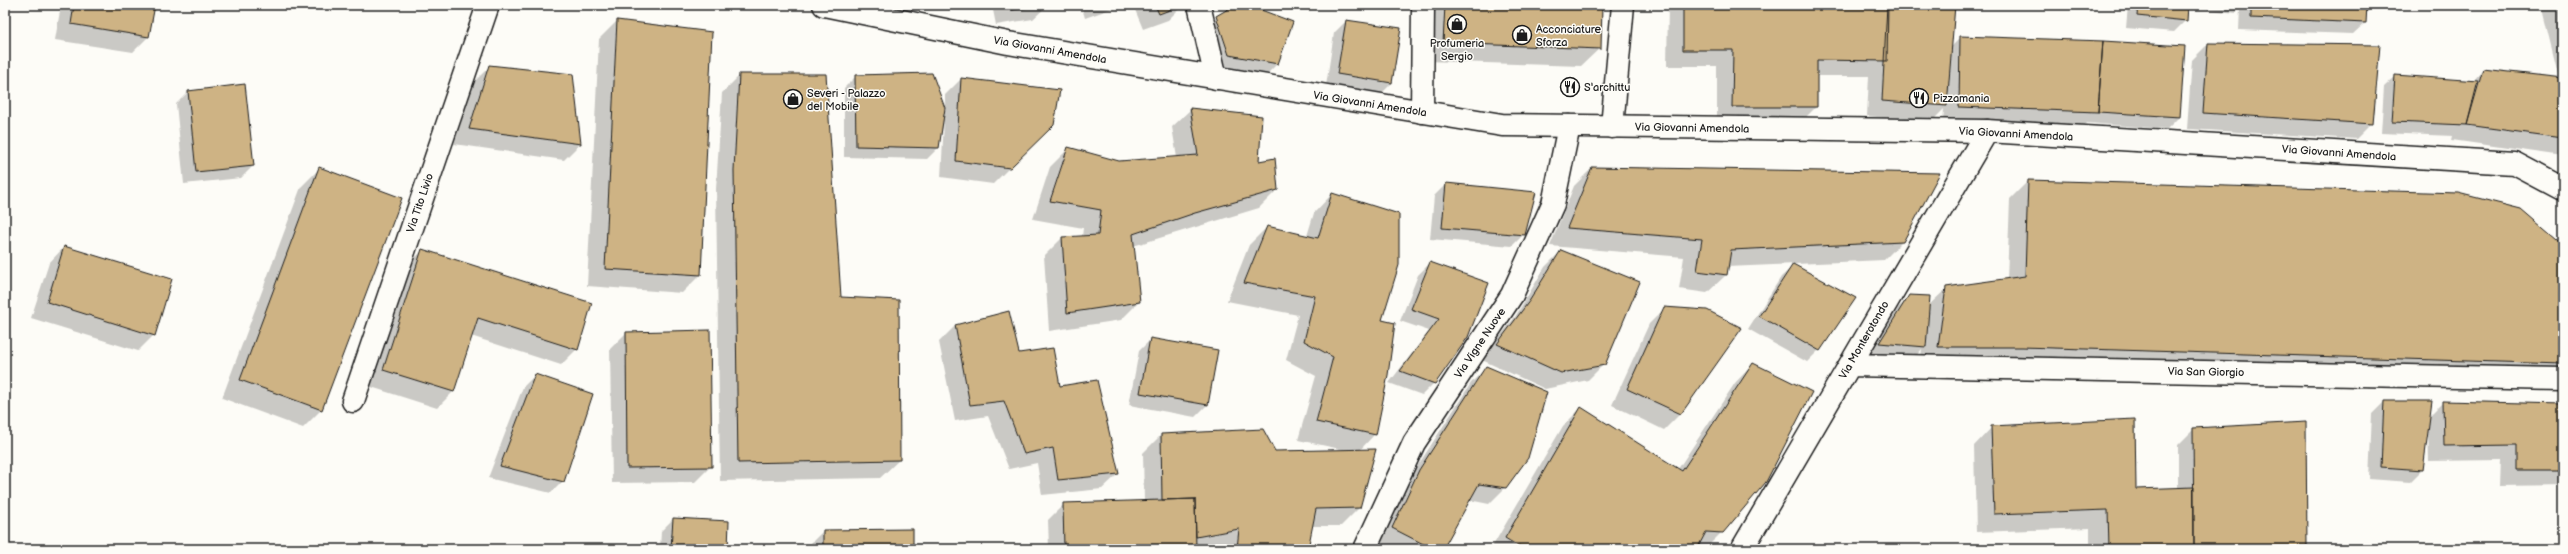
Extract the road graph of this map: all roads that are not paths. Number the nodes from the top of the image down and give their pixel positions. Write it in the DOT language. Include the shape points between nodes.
graph roads {
  1 [pos="488,5"];
  2 [pos="824,5"];
  3 [pos="1199,5"];
  4 [pos="1423,5"];
  5 [pos="1623,5"];
  6 [pos="1216,78"];
  7 [pos="1422,112"];
  8 [pos="1569,126"];
  9 [pos="1612,127"];
  10 [pos="1987,131"];
  11 [pos="2563,189"];
  12 [pos="1850,365"];
  13 [pos="2563,379"];
  14 [pos="353,401"];
  15 [pos="1365,549"];
  16 [pos="1742,549"];
  1 -- 14 [label="street, Via Tito Livio"];
  2 -- 6 [label="street, Via Giovanni Amendola" via="1008,43"];
  3 -- 6 [label="street"];
  4 -- 7 [label="street"];
  5 -- 9 [label="street"];
  6 -- 7 [label="street, Via Giovanni Amendola"];
  7 -- 8 [label="street, Via Giovanni Amendola" via="1502,125"];
  8 -- 9 [label="street, Via Giovanni Amendola"];
  8 -- 15 [label="street, Via Vigne Nuove" via="1553,204 1512,295 1414,443"];
  9 -- 10 [label="street, Via Giovanni Amendola"];
  10 -- 11 [label="street, Via Giovanni Amendola" via="2514,163"];
  10 -- 12 [label="street, Via Monterotondo"];
  12 -- 13 [label="street, Via San Giorgio"];
  12 -- 16 [label="street, Via Monterotondo"];
}
